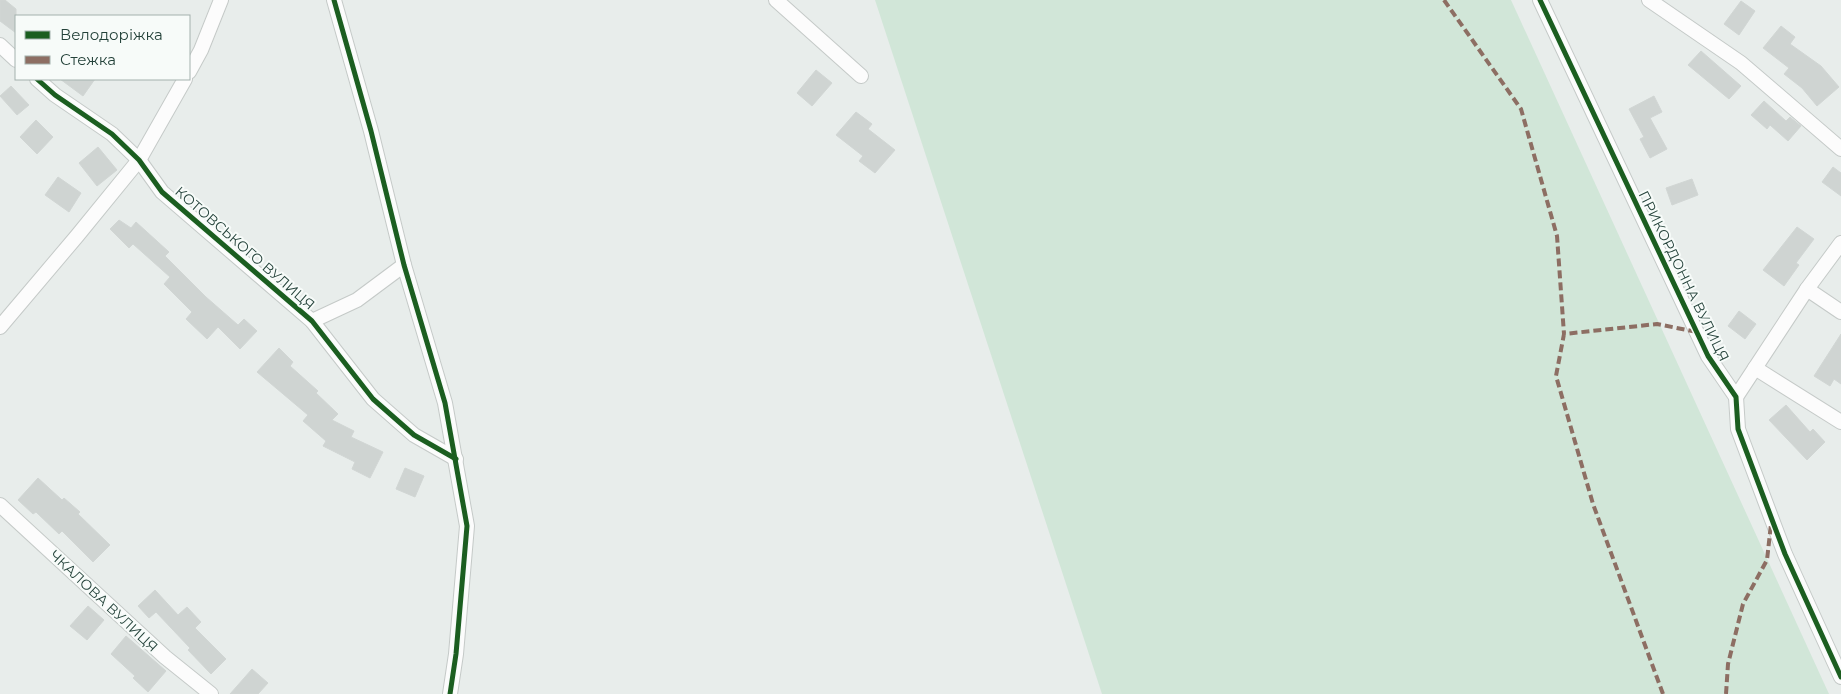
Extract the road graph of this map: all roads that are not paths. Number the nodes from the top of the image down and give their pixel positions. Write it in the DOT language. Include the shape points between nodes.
graph roads {
  1 [pos="221,0"];
  2 [pos="334,0"];
  3 [pos="776,0"];
  4 [pos="1540,0"];
  5 [pos="1649,0"];
  6 [pos="0,45"];
  7 [pos="15,59"];
  8 [pos="190,70"];
  9 [pos="861,76"];
  10 [pos="38,80"];
  11 [pos="184,80"];
  12 [pos="1841,149"];
  13 [pos="138,160"];
  14 [pos="1841,243"];
  15 [pos="404,265"];
  16 [pos="1807,289"];
  17 [pos="1841,312"];
  18 [pos="312,321"];
  19 [pos="0,327"];
  20 [pos="1755,368"];
  21 [pos="1736,397"];
  22 [pos="1841,422"];
  23 [pos="456,459"];
  24 [pos="0,505"];
  25 [pos="1841,677"];
  26 [pos="212,694"];
  27 [pos="450,694"];
  1 -- 8 [label="street" via="202,50"];
  2 -- 15 [label="street"];
  3 -- 9 [label="street"];
  4 -- 21 [label="street, ПРИКОРДОННА ВУЛИЦЯ" via="1708,356"];
  5 -- 12 [label="street" via="1741,63"];
  6 -- 7 [label="street"];
  10 -- 13 [label="street, КОТОВСЬКОГО ВУЛИЦЯ" via="112,134"];
  11 -- 13 [label="street"];
  13 -- 18 [label="street, КОТОВСЬКОГО ВУЛИЦЯ" via="162,192"];
  13 -- 19 [label="street"];
  14 -- 16 [label="street"];
  15 -- 18 [label="street" via="357,300"];
  15 -- 23 [label="street" via="445,403"];
  16 -- 17 [label="street"];
  16 -- 20 [label="street"];
  18 -- 23 [label="street, КОТОВСЬКОГО ВУЛИЦЯ" via="373,399 414,435"];
  20 -- 21 [label="street"];
  20 -- 22 [label="street"];
  21 -- 25 [label="street" via="1738,429 1771,517"];
  23 -- 27 [label="street" via="467,526"];
  24 -- 26 [label="street, ЧКАЛОВА ВУЛИЦЯ" via="165,657"];
}
